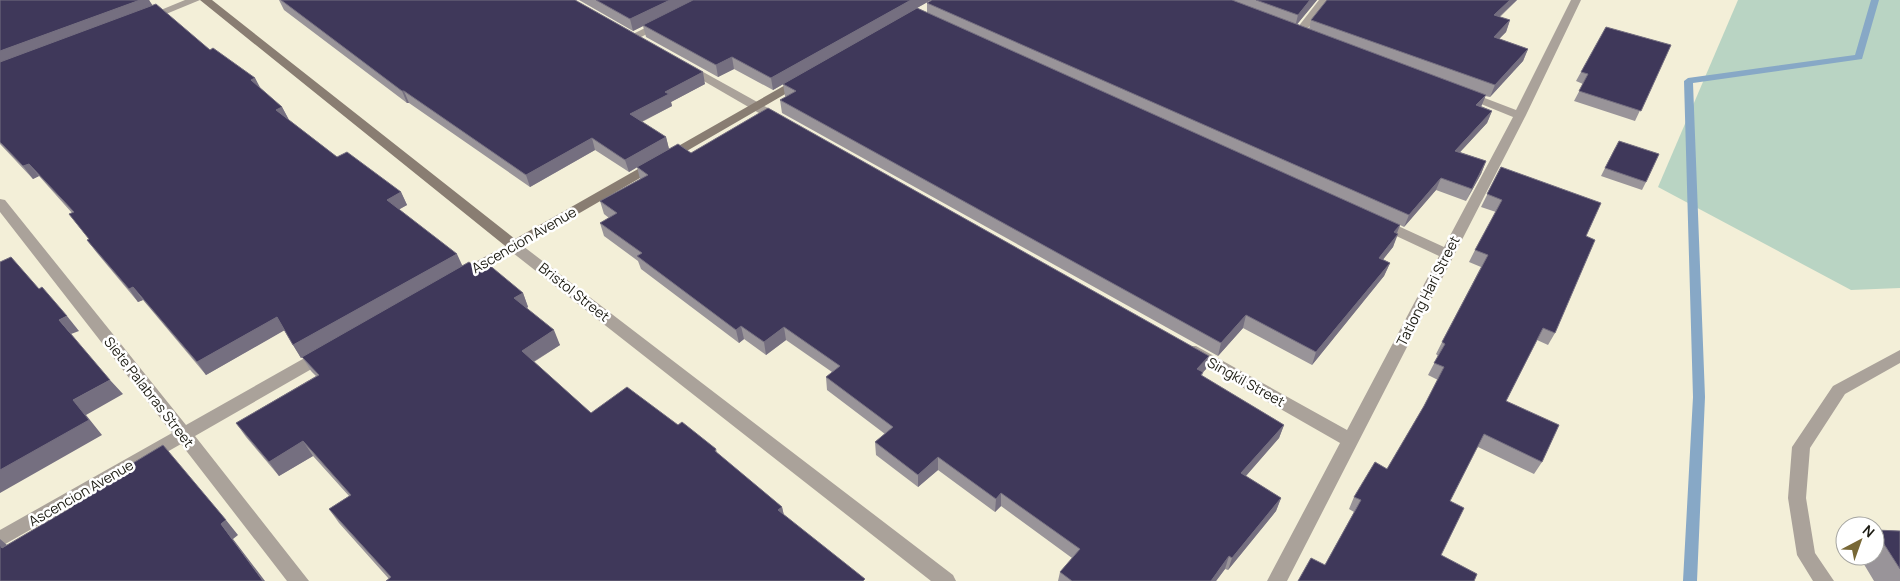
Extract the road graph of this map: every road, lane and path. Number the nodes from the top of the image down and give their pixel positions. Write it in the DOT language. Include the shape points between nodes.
graph roads {
  1 [pos="195,0"];
  2 [pos="205,0"];
  3 [pos="1325,0"];
  4 [pos="1576,0"];
  5 [pos="675,16"];
  6 [pos="130,24"];
  7 [pos="1298,34"];
  8 [pos="649,46"];
  9 [pos="674,60"];
  10 [pos="807,78"];
  11 [pos="1455,91"];
  12 [pos="757,107"];
  13 [pos="1520,115"];
  14 [pos="791,126"];
  15 [pos="0,203"];
  16 [pos="1366,217"];
  17 [pos="514,246"];
  18 [pos="1447,254"];
  19 [pos="446,285"];
  20 [pos="1178,344"];
  21 [pos="336,348"];
  22 [pos="1900,356"];
  23 [pos="182,435"];
  24 [pos="1350,440"];
  25 [pos="0,539"];
  26 [pos="298,581"];
  27 [pos="946,581"];
  28 [pos="1277,581"];
  29 [pos="1824,581"];
  1 -- 6 [label="street"];
  2 -- 17 [label="street, Bristol Street"];
  3 -- 7 [label="street"];
  4 -- 13 [label="street, Tatlong Hari Street"];
  5 -- 8 [label="street" via="629,34"];
  9 -- 12 [label="street"];
  10 -- 12 [label="street, Ascencion Avenue"];
  11 -- 13 [label="street"];
  12 -- 14 [label="street"];
  12 -- 17 [label="street, Ascencion Avenue"];
  13 -- 18 [label="street, Tatlong Hari Street"];
  15 -- 23 [label="street, Siete Palabras Street"];
  16 -- 18 [label="street"];
  17 -- 19 [label="street, Ascencion Avenue"];
  17 -- 27 [label="street, Bristol Street"];
  18 -- 24 [label="street, Tatlong Hari Street"];
  20 -- 24 [label="street, Singkil Street"];
  21 -- 23 [label="street, Ascencion Avenue"];
  22 -- 29 [label="street" via="1839,390 1801,447 1797,498 1806,554"];
  23 -- 25 [label="street, Ascencion Avenue"];
  23 -- 26 [label="street, Siete Palabras Street"];
  24 -- 28 [label="street, Tatlong Hari Street"];
}
